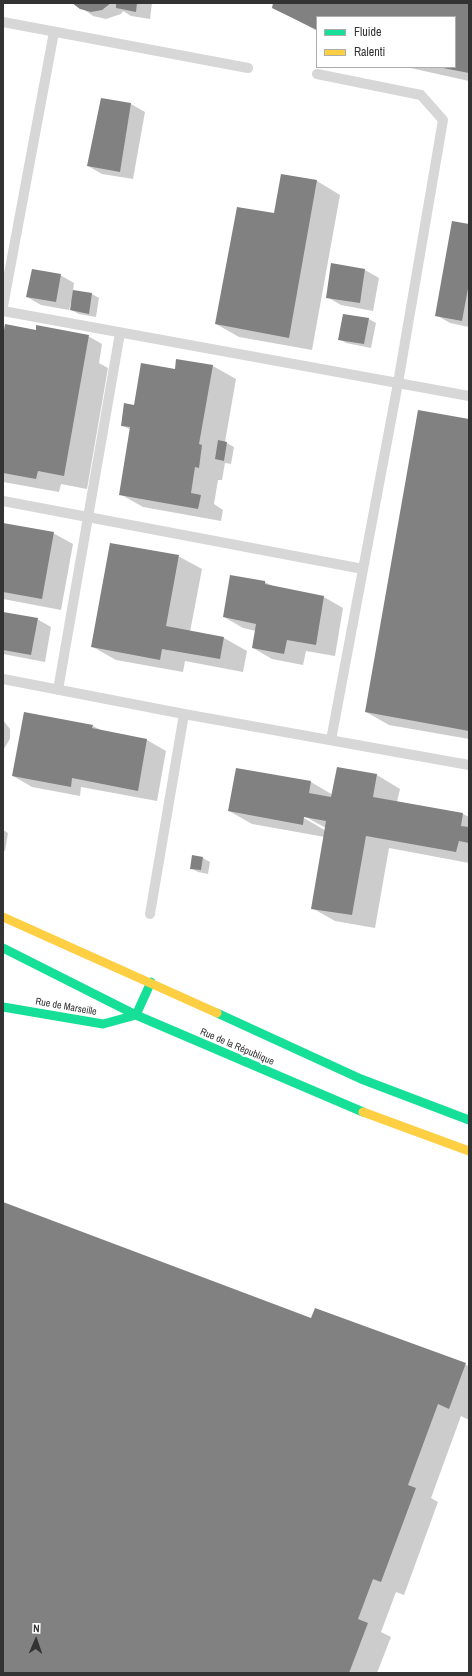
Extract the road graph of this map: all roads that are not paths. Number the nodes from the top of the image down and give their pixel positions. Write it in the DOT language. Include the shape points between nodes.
graph roads {
  1 [pos="3,22"];
  2 [pos="54,32"];
  3 [pos="248,68"];
  4 [pos="317,74"];
  5 [pos="3,306"];
  6 [pos="3,311"];
  7 [pos="120,333"];
  8 [pos="398,383"];
  9 [pos="469,396"];
  10 [pos="3,501"];
  11 [pos="88,517"];
  12 [pos="363,569"];
  13 [pos="3,678"];
  14 [pos="58,690"];
  15 [pos="184,714"];
  16 [pos="331,740"];
  17 [pos="469,765"];
  18 [pos="150,914"];
  19 [pos="3,917"];
  20 [pos="3,948"];
  21 [pos="151,982"];
  22 [pos="3,1007"];
  23 [pos="136,1015"];
  24 [pos="469,1120"];
  25 [pos="469,1152"];
  1 -- 2 [label="lane"];
  2 -- 3 [label="lane"];
  2 -- 5 [label="lane"];
  4 -- 8 [label="lane" via="421,95 443,120"];
  6 -- 7 [label="lane"];
  7 -- 8 [label="lane"];
  7 -- 11 [label="lane"];
  8 -- 9 [label="lane"];
  8 -- 12 [label="lane"];
  10 -- 11 [label="lane"];
  11 -- 12 [label="lane"];
  11 -- 14 [label="lane"];
  12 -- 16 [label="lane"];
  13 -- 14 [label="lane"];
  14 -- 15 [label="lane"];
  15 -- 16 [label="lane"];
  15 -- 18 [label="lane"];
  16 -- 17 [label="lane"];
  19 -- 21 [label="main road"];
  20 -- 23 [label="main road, Rue de la République"];
  21 -- 23 [label="main road"];
  21 -- 24 [label="main road" via="361,1079"];
  22 -- 23 [label="main road, Rue de Marseille" via="103,1024"];
  23 -- 25 [label="main road, Rue de la République" via="350,1107"];
}
